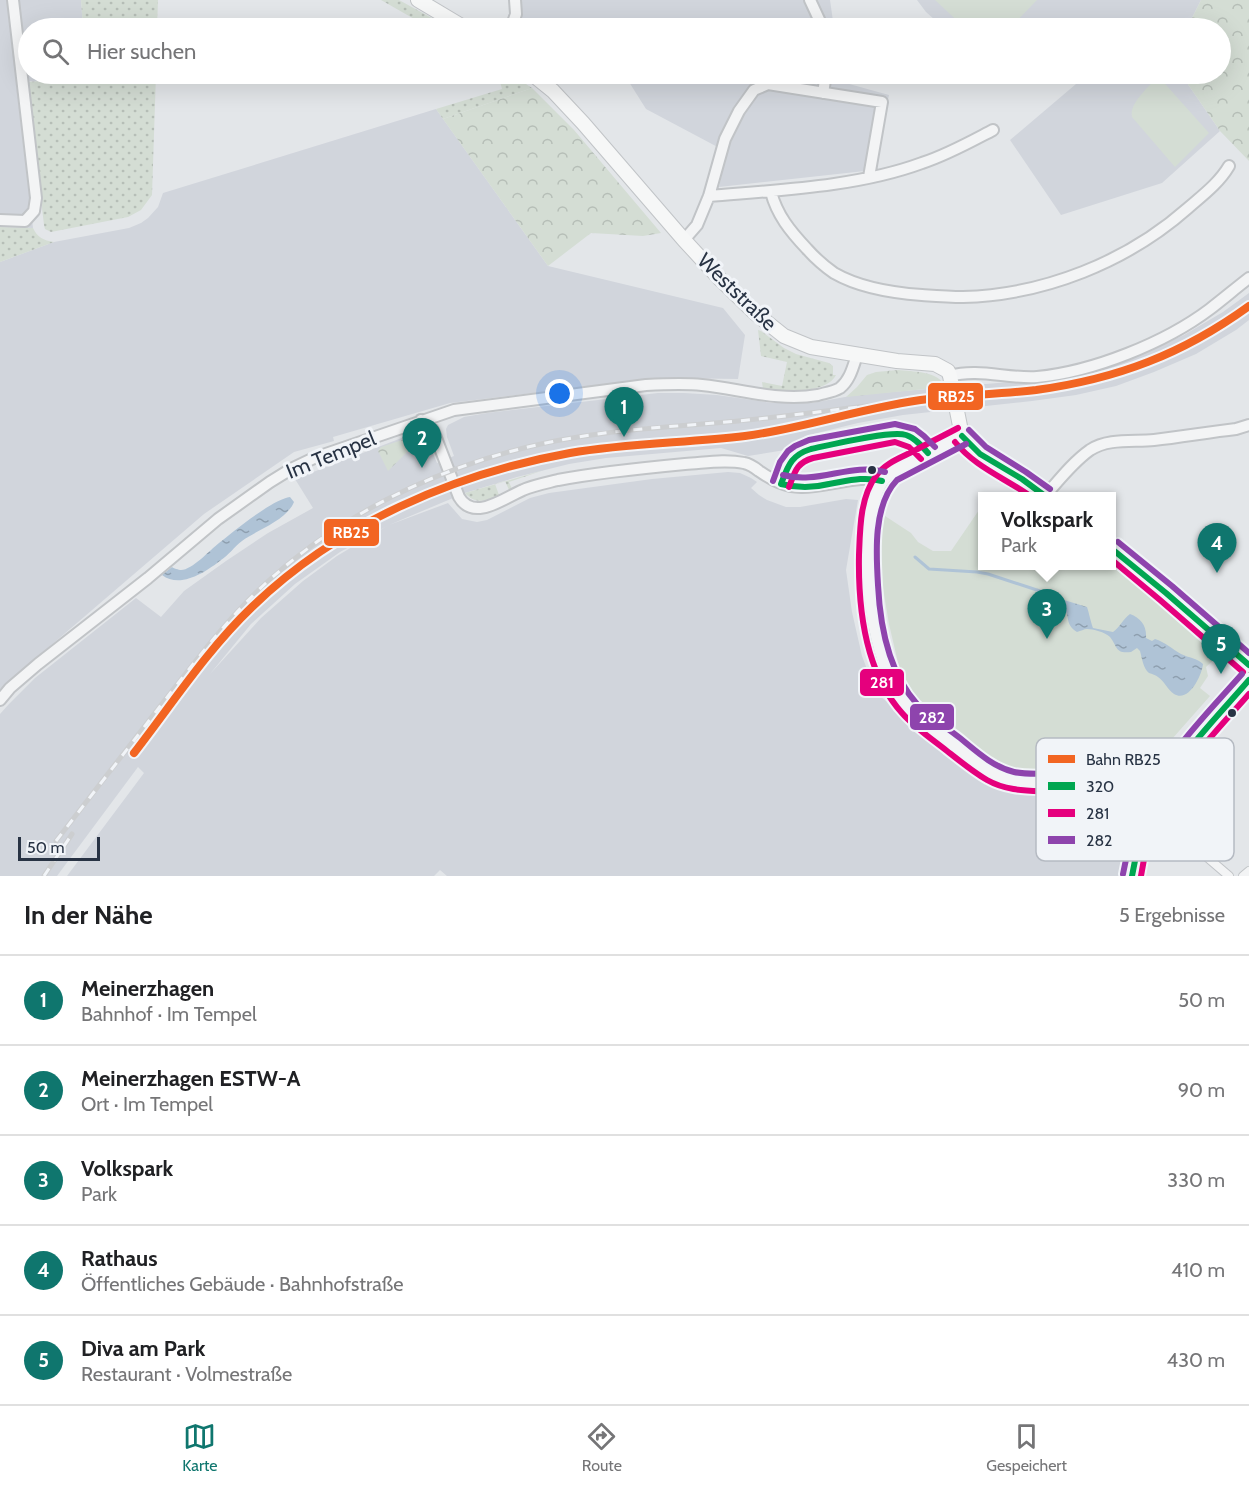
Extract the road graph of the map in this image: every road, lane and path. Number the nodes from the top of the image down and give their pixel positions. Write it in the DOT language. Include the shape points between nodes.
graph roads {
  1 [pos="13,0"];
  2 [pos="418,0"];
  3 [pos="515,0"];
  4 [pos="810,0"];
  5 [pos="448,18"];
  6 [pos="515,18"];
  7 [pos="818,18"];
  8 [pos="18,43"];
  9 [pos="23,84"];
  10 [pos="544,84"];
  11 [pos="824,84"];
  12 [pos="823,93"];
  13 [pos="993,130"];
  14 [pos="1229,166"];
  15 [pos="869,177"];
  16 [pos="771,192"];
  17 [pos="709,196"];
  18 [pos="0,219"];
  19 [pos="684,240"];
  20 [pos="1249,278"];
  21 [pos="857,355"];
  22 [pos="950,376"];
  23 [pos="421,420"];
  24 [pos="1249,425"];
  25 [pos="962,436"];
  26 [pos="882,481"];
  27 [pos="1039,492"];
  28 [pos="1049,492"];
  29 [pos="1116,552"];
  30 [pos="1249,665"];
  31 [pos="1249,680"];
  32 [pos="0,700"];
  33 [pos="1198,738"];
  34 [pos="1036,783"];
  35 [pos="1135,861"];
  36 [pos="1212,861"];
  37 [pos="1249,871"];
  38 [pos="1132,876"];
  39 [pos="1229,876"];
  40 [pos="1243,876"];
  1 -- 8 [label="street"];
  2 -- 5 [label="main road"];
  3 -- 6 [label="street"];
  4 -- 7 [label="street"];
  9 -- 18 [label="street" via="36,198 34,211 25,221"];
  10 -- 19 [label="main road, Weststraße"];
  11 -- 12 [label="street"];
  12 -- 15 [label="street" via="882,102"];
  12 -- 17 [label="street" via="768,84 754,90 725,139"];
  13 -- 15 [label="street" via="922,164"];
  14 -- 16 [label="street" via="1175,220 1103,264 1023,290 963,297 878,289 835,273 796,238 781,218"];
  15 -- 16 [label="street"];
  16 -- 17 [label="street"];
  17 -- 19 [label="street" via="697,225"];
  19 -- 21 [label="main road, Weststraße" via="720,279 784,336 811,347"];
  20 -- 22 [label="street" via="1186,325 1093,366 1035,377 968,373"];
  21 -- 22 [label="main road, Weststraße" via="934,364"];
  21 -- 23 [label="street, Im Tempel" via="851,374 840,387 813,396 775,396 700,385 646,385 454,410"];
  22 -- 25 [label="main road"];
  23 -- 26 [label="street" via="434,430 462,503 477,508 556,481 614,471 724,461 747,464 773,479 805,488 871,478"];
  23 -- 32 [label="street, Im Tempel" via="314,458 270,482 38,664"];
  24 -- 28 [label="street" via="1102,445 1074,464"];
  25 -- 26 [label="street"];
  25 -- 27 [label="main road" via="976,452"];
  26 -- 34 [label="street" via="872,513 869,582 882,656 893,685 903,702 964,753 1002,778"];
  29 -- 30 [label="main road"];
  31 -- 33 [label="main road"];
  35 -- 38 [label="main road"];
  36 -- 39 [label="street"];
  37 -- 40 [label="street"];
}
